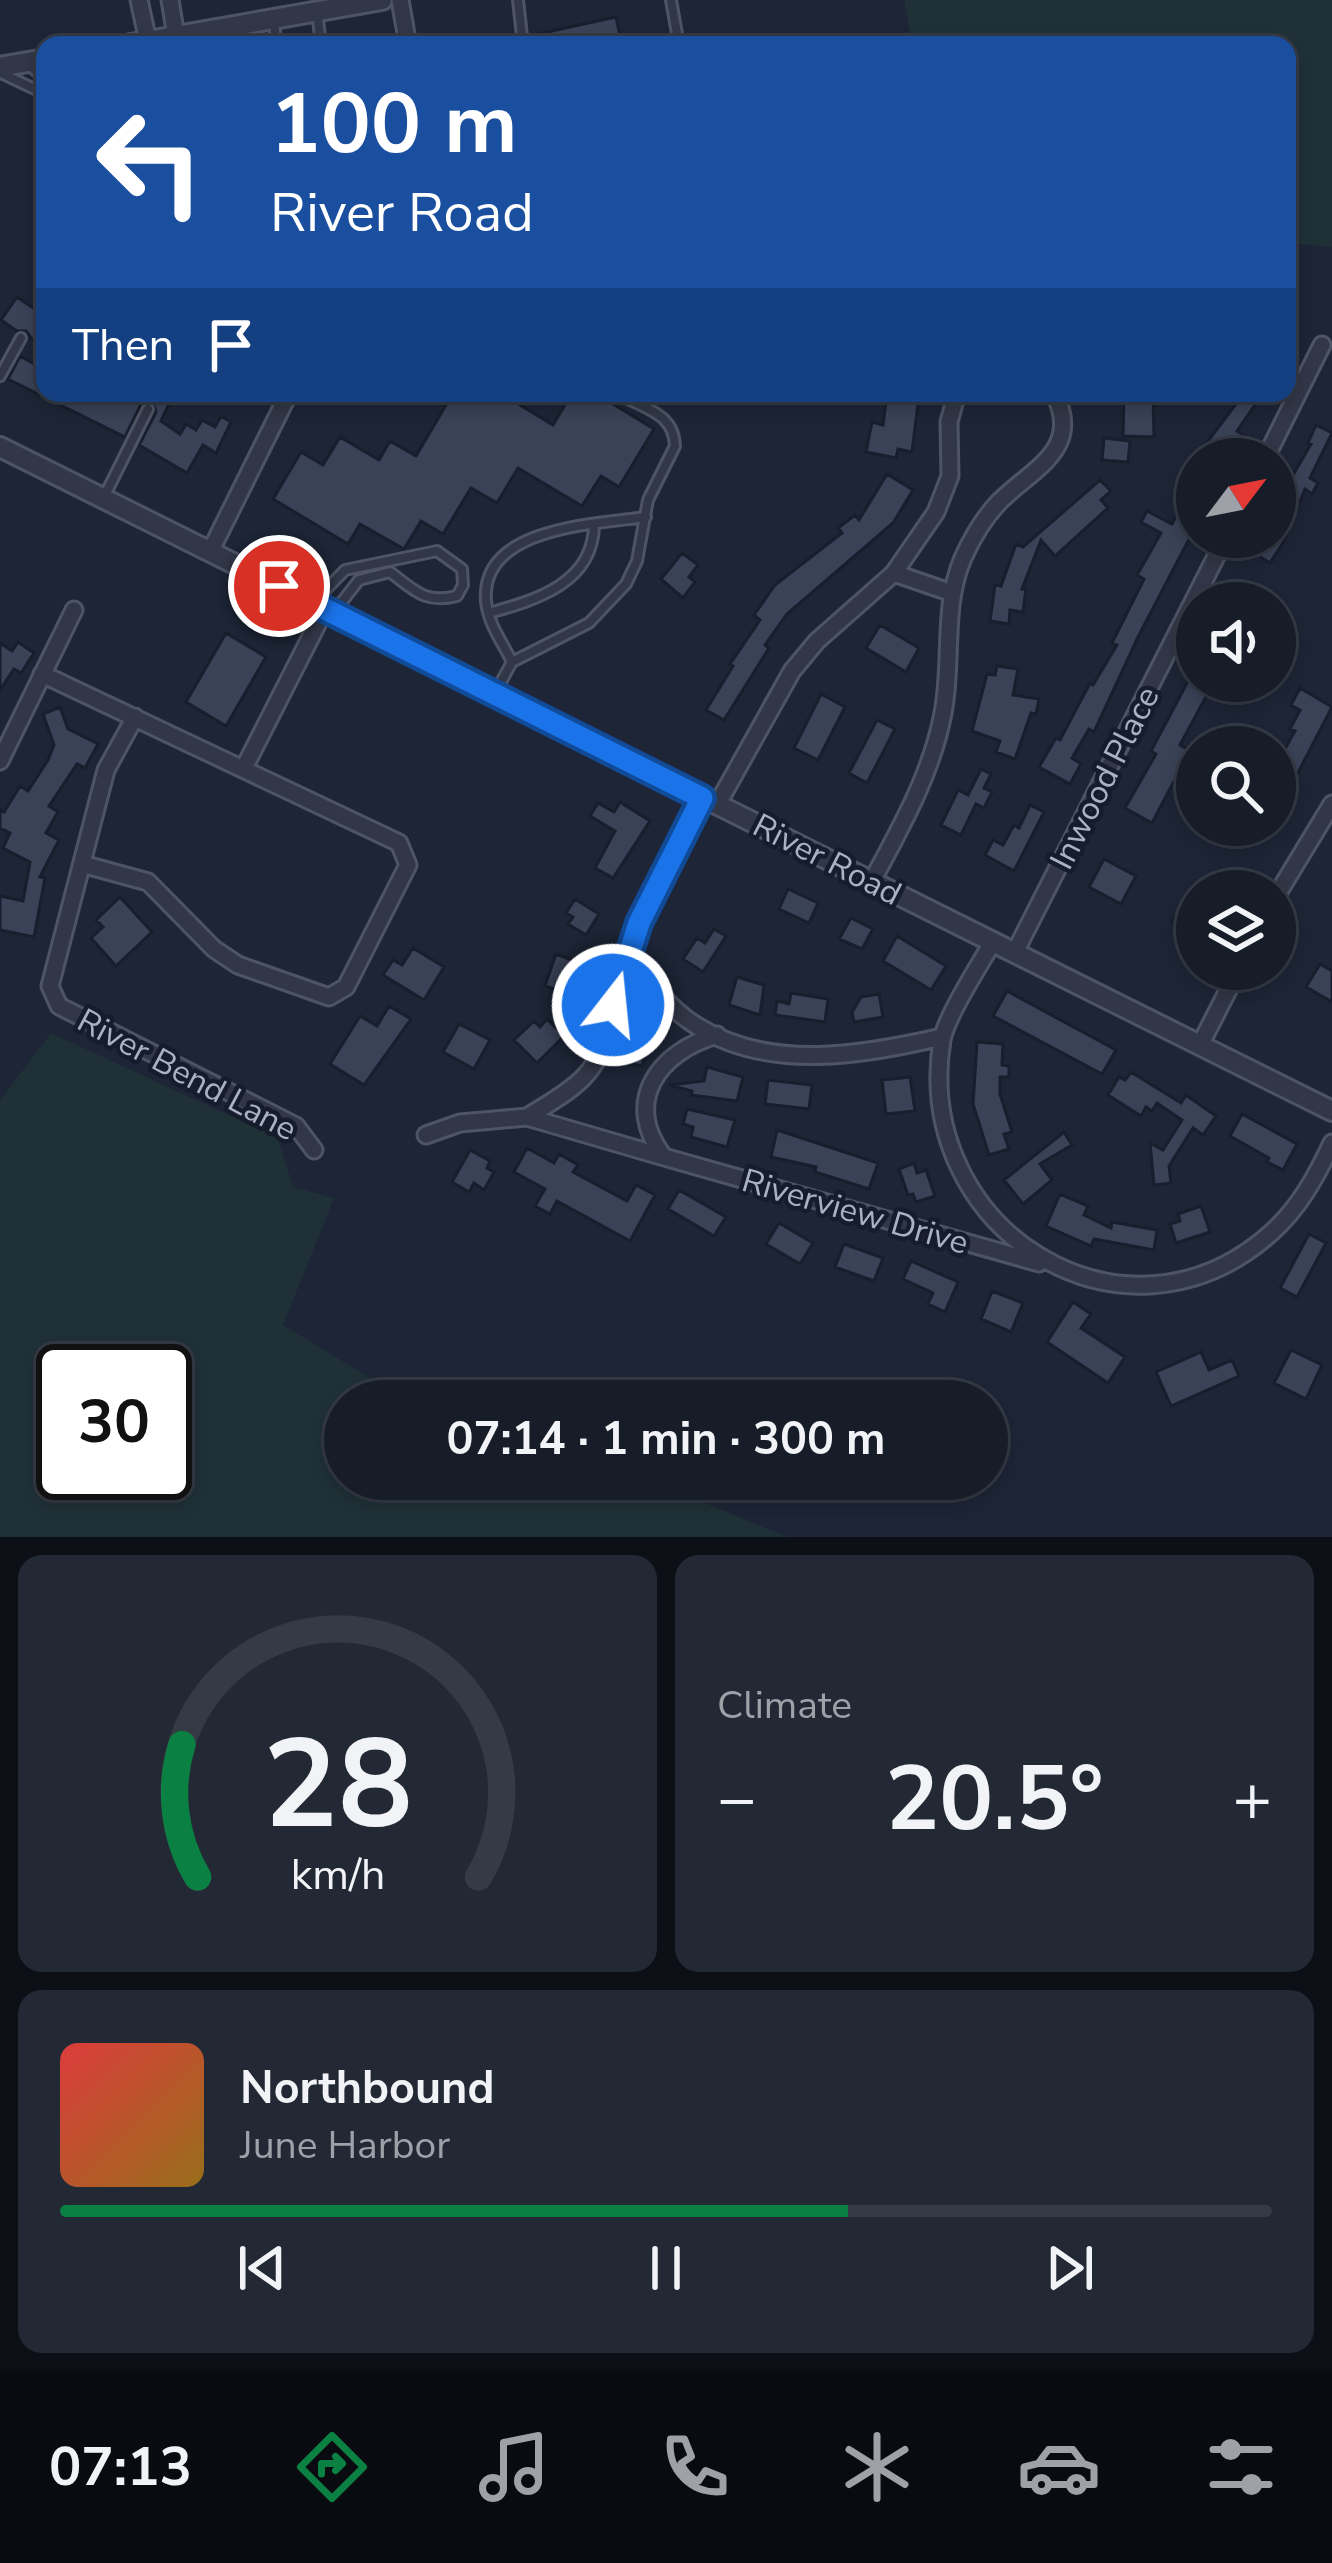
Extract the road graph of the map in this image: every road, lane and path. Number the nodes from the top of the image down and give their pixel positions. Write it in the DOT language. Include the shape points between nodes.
graph roads {
  1 [pos="139,0"];
  2 [pos="170,0"];
  3 [pos="382,0"];
  4 [pos="400,0"];
  5 [pos="518,0"];
  6 [pos="671,0"];
  7 [pos="317,11"];
  8 [pos="274,19"];
  9 [pos="147,36"];
  10 [pos="176,36"];
  11 [pos="199,36"];
  12 [pos="275,36"];
  13 [pos="320,36"];
  14 [pos="406,36"];
  15 [pos="523,36"];
  16 [pos="677,36"];
  17 [pos="35,61"];
  18 [pos="0,70"];
  19 [pos="36,89"];
  20 [pos="20,338"];
  21 [pos="1322,346"];
  22 [pos="0,376"];
  23 [pos="1296,398"];
  24 [pos="284,402"];
  25 [pos="634,402"];
  26 [pos="955,402"];
  27 [pos="1057,402"];
  28 [pos="1294,402"];
  29 [pos="148,410"];
  30 [pos="1276,438"];
  31 [pos="0,447"];
  32 [pos="103,498"];
  33 [pos="646,518"];
  34 [pos="595,524"];
  35 [pos="210,551"];
  36 [pos="1215,558"];
  37 [pos="894,573"];
  38 [pos="952,593"];
  39 [pos="324,609"];
  40 [pos="74,610"];
  41 [pos="489,613"];
  42 [pos="512,662"];
  43 [pos="42,674"];
  44 [pos="495,695"];
  45 [pos="135,717"];
  46 [pos="0,761"];
  47 [pos="244,768"];
  48 [pos="709,802"];
  49 [pos="1332,804"];
  50 [pos="82,864"];
  51 [pos="1292,870"];
  52 [pos="871,883"];
  53 [pos="992,943"];
  54 [pos="629,950"];
  55 [pos="1014,954"];
  56 [pos="1228,990"];
  57 [pos="717,1035"];
  58 [pos="942,1037"];
  59 [pos="1200,1045"];
  60 [pos="1332,1112"];
  61 [pos="527,1117"];
  62 [pos="426,1136"];
  63 [pos="1332,1143"];
  64 [pos="314,1150"];
  65 [pos="664,1157"];
  66 [pos="1047,1265"];
  1 -- 9 [label="street"];
  2 -- 10 [label="street"];
  3 -- 7 [label="street"];
  4 -- 14 [label="street"];
  5 -- 15 [label="lane"];
  6 -- 16 [label="lane"];
  7 -- 8 [label="street"];
  7 -- 13 [label="lane"];
  8 -- 11 [label="street"];
  8 -- 12 [label="lane"];
  17 -- 18 [label="street"];
  18 -- 19 [label="lane"];
  20 -- 22 [label="lane"];
  21 -- 23 [label="street"];
  24 -- 35 [label="street"];
  25 -- 33 [label="lane" via="664,418 675,438"];
  26 -- 37 [label="street" via="944,494"];
  27 -- 38 [label="street" via="1061,433 1051,458 982,523"];
  28 -- 30 [label="street"];
  29 -- 32 [label="lane"];
  31 -- 32 [label="street, River Road"];
  32 -- 35 [label="street, River Road"];
  33 -- 34 [label="lane"];
  33 -- 42 [label="lane" via="638,561 608,604"];
  34 -- 41 [label="lane" via="590,554 566,584"];
  34 -- 41 [label="lane" via="521,541 506,553 487,584"];
  35 -- 39 [label="street, River Road"];
  36 -- 55 [label="street, Inwood Place"];
  37 -- 38 [label="street"];
  37 -- 48 [label="street" via="792,671"];
  38 -- 52 [label="street" via="944,712"];
  39 -- 39 [label="lane" via="359,580 390,572 437,601 457,596 462,569 437,551 345,570"];
  39 -- 44 [label="street, River Road"];
  39 -- 47 [label="street"];
  40 -- 43 [label="street"];
  41 -- 42 [label="lane"];
  42 -- 44 [label="lane"];
  43 -- 45 [label="street"];
  43 -- 46 [label="street"];
  44 -- 48 [label="street, River Road"];
  45 -- 47 [label="street"];
  45 -- 50 [label="street, River Bend Lane" via="106,770"];
  47 -- 50 [label="street" via="399,843 406,857 346,987 329,997 238,964 148,883"];
  48 -- 52 [label="street, River Road"];
  48 -- 54 [label="street"];
  49 -- 51 [label="street"];
  50 -- 64 [label="street, River Bend Lane" via="50,986 59,1006 296,1126"];
  52 -- 53 [label="street, River Road"];
  53 -- 55 [label="street, River Road"];
  53 -- 58 [label="street"];
  54 -- 57 [label="street" via="662,998"];
  54 -- 61 [label="street" via="593,1065"];
  55 -- 59 [label="street, River Road"];
  56 -- 59 [label="street"];
  57 -- 58 [label="street" via="821,1056"];
  57 -- 65 [label="street" via="668,1059 651,1085 645,1118"];
  58 -- 66 [label="street" via="944,1114 958,1166 997,1225"];
  59 -- 60 [label="street, River Road"];
  61 -- 62 [label="street, Riverview Drive" via="460,1123"];
  61 -- 65 [label="street, Riverview Drive"];
  63 -- 66 [label="street, Riverview Drive" via="1289,1216 1218,1268 1154,1283"];
  65 -- 66 [label="street, Riverview Drive"];
}
